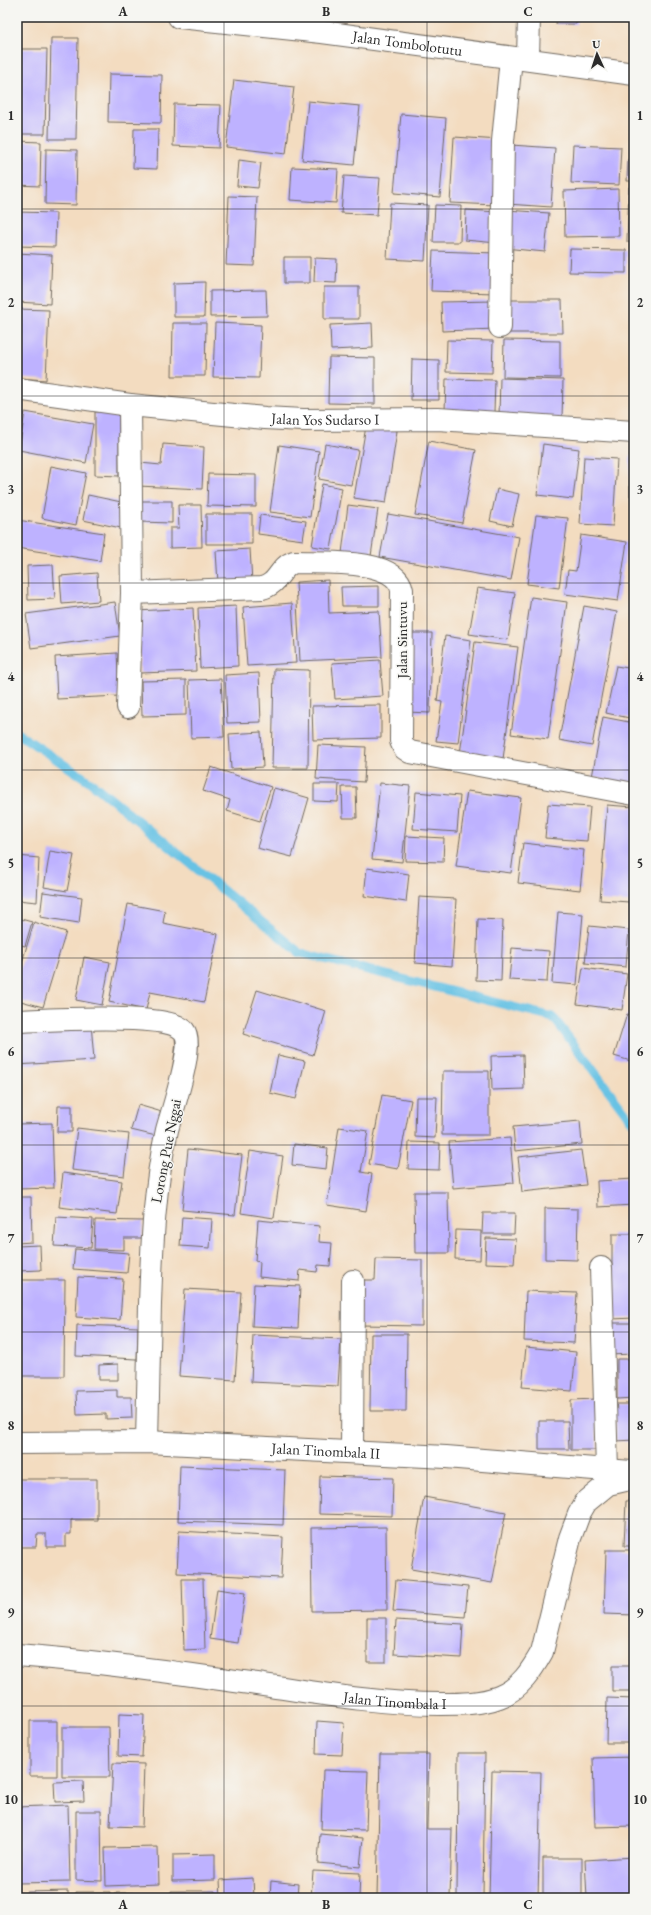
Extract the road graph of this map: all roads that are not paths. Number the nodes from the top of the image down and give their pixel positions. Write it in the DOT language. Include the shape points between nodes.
graph roads {
  1 [pos="180,17"];
  2 [pos="529,17"];
  3 [pos="520,59"];
  4 [pos="634,74"];
  5 [pos="500,327"];
  6 [pos="17,389"];
  7 [pos="130,405"];
  8 [pos="634,432"];
  9 [pos="132,593"];
  10 [pos="128,707"];
  11 [pos="634,794"];
  12 [pos="17,1021"];
  13 [pos="601,1268"];
  14 [pos="353,1281"];
  15 [pos="147,1442"];
  16 [pos="17,1443"];
  17 [pos="352,1452"];
  18 [pos="607,1470"];
  19 [pos="634,1472"];
  20 [pos="634,1478"];
  21 [pos="17,1655"];
  1 -- 3 [label="street, Jalan Tombolotutu" via="322,32"];
  2 -- 3 [label="street"];
  3 -- 4 [label="street, Jalan Tombolotutu"];
  3 -- 5 [label="street" via="503,141"];
  6 -- 7 [label="street, Jalan Yos Sudarso I"];
  7 -- 8 [label="street, Jalan Yos Sudarso I" via="265,418 438,419"];
  7 -- 9 [label="street"];
  9 -- 10 [label="street"];
  9 -- 11 [label="street, Jalan Sintuvu" via="262,588 273,584 285,567 294,562 376,567 397,579 402,590 401,741 404,748 410,752"];
  12 -- 15 [label="street, Lorong Pue Nggai" via="129,1018 172,1024 184,1030 189,1042 167,1131 157,1185 152,1254"];
  13 -- 18 [label="street"];
  14 -- 17 [label="street"];
  15 -- 16 [label="street, Jalan Tinombala II"];
  15 -- 17 [label="street, Jalan Tinombala II"];
  17 -- 18 [label="street, Jalan Tinombala II"];
  18 -- 19 [label="street, Jalan Tinombala II"];
  20 -- 21 [label="street, Jalan Tinombala I" via="608,1484 586,1502 578,1514 542,1652 533,1669 523,1680 512,1690 489,1701 420,1704 367,1700 117,1664"];
}
